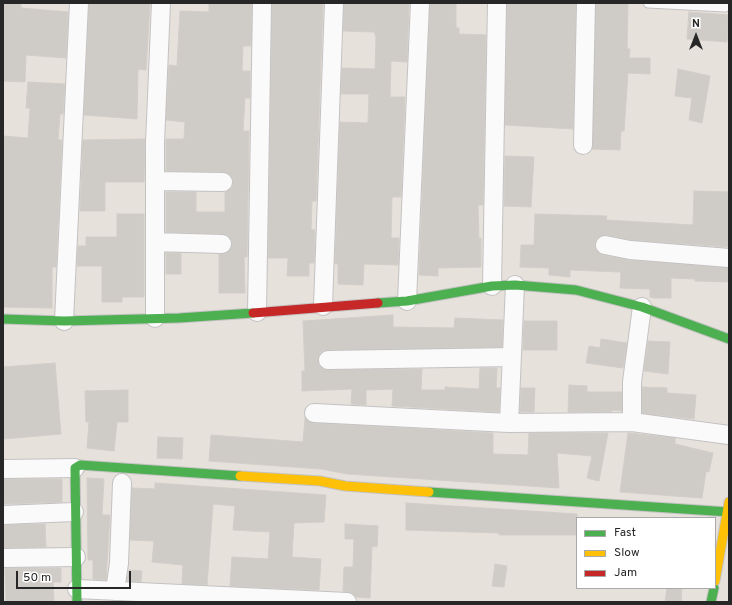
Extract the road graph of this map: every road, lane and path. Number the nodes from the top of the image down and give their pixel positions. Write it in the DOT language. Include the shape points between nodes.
graph roads {
  1 [pos="80,3"];
  2 [pos="161,3"];
  3 [pos="262,3"];
  4 [pos="334,3"];
  5 [pos="420,3"];
  6 [pos="497,3"];
  7 [pos="586,3"];
  8 [pos="648,3"];
  9 [pos="729,3"];
  10 [pos="583,145"];
  11 [pos="155,181"];
  12 [pos="223,182"];
  13 [pos="155,242"];
  14 [pos="222,244"];
  15 [pos="605,245"];
  16 [pos="729,258"];
  17 [pos="515,285"];
  18 [pos="492,286"];
  19 [pos="407,300"];
  20 [pos="323,306"];
  21 [pos="642,307"];
  22 [pos="258,312"];
  23 [pos="155,318"];
  24 [pos="3,319"];
  25 [pos="64,321"];
  26 [pos="729,339"];
  27 [pos="512,357"];
  28 [pos="328,360"];
  29 [pos="314,413"];
  30 [pos="632,422"];
  31 [pos="509,423"];
  32 [pos="729,435"];
  33 [pos="75,468"];
  34 [pos="3,469"];
  35 [pos="122,483"];
  36 [pos="729,502"];
  37 [pos="74,512"];
  38 [pos="728,512"];
  39 [pos="3,515"];
  40 [pos="76,557"];
  41 [pos="3,558"];
  42 [pos="716,576"];
  43 [pos="714,589"];
  44 [pos="115,591"];
  45 [pos="77,596"];
  46 [pos="347,602"];
  47 [pos="711,602"];
  1 -- 25 [label="street"];
  2 -- 11 [label="street"];
  3 -- 22 [label="street"];
  4 -- 20 [label="street"];
  5 -- 19 [label="street"];
  6 -- 18 [label="street"];
  7 -- 10 [label="street"];
  8 -- 9 [label="lane" via="725,7"];
  11 -- 12 [label="street"];
  11 -- 13 [label="street"];
  13 -- 14 [label="street"];
  13 -- 23 [label="street"];
  15 -- 16 [label="street" via="630,250"];
  17 -- 18 [label="street"];
  17 -- 21 [label="street" via="576,290"];
  17 -- 27 [label="street"];
  18 -- 19 [label="street"];
  19 -- 20 [label="street"];
  20 -- 22 [label="street"];
  21 -- 26 [label="street"];
  21 -- 30 [label="street" via="632,382"];
  22 -- 23 [label="street"];
  23 -- 25 [label="street"];
  24 -- 25 [label="street"];
  27 -- 28 [label="street"];
  27 -- 31 [label="street"];
  29 -- 31 [label="street"];
  30 -- 31 [label="street"];
  30 -- 32 [label="street"];
  33 -- 34 [label="street"];
  33 -- 37 [label="street"];
  33 -- 38 [label="street" via="80,465 95,465 320,481 345,486"];
  35 -- 44 [label="street" via="119,563"];
  36 -- 38 [label="street"];
  37 -- 39 [label="street"];
  37 -- 40 [label="street"];
  38 -- 42 [label="street"];
  40 -- 41 [label="street"];
  40 -- 45 [label="street"];
  43 -- 47 [label="street"];
  44 -- 45 [label="street"];
  44 -- 46 [label="street"];
}
